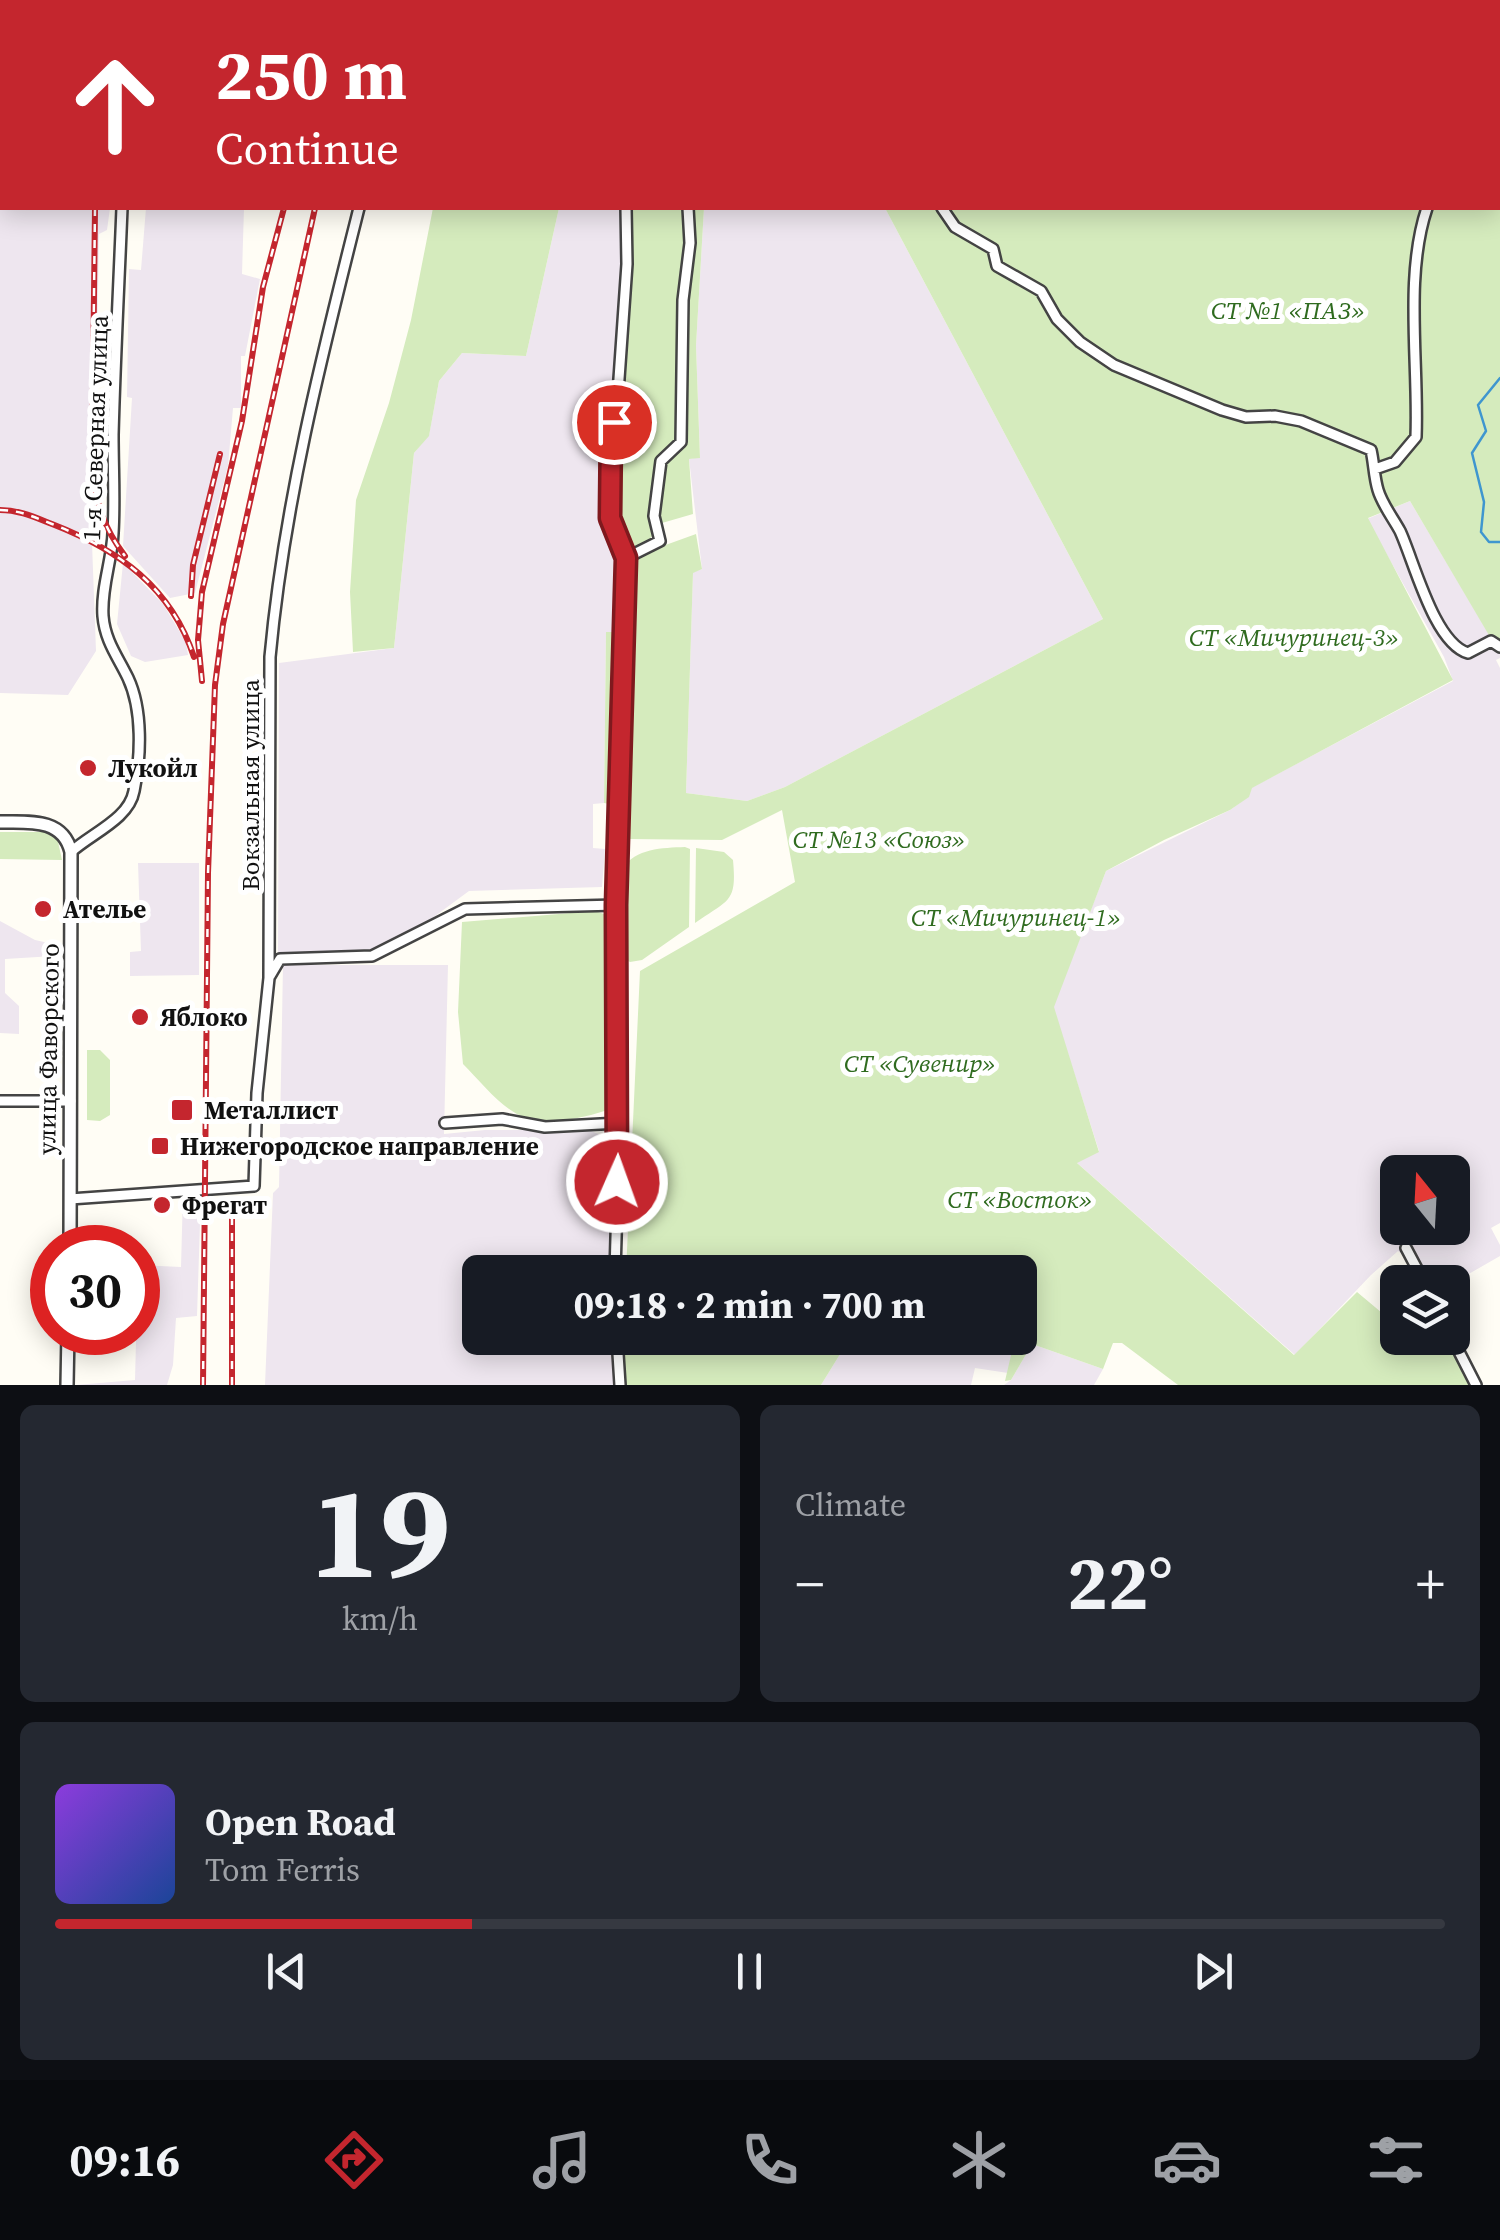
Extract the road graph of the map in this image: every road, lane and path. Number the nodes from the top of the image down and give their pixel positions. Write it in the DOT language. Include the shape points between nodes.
graph roads {
  1 [pos="122,210"];
  2 [pos="359,210"];
  3 [pos="626,210"];
  4 [pos="688,210"];
  5 [pos="943,210"];
  6 [pos="1425,210"];
  7 [pos="1375,469"];
  8 [pos="626,558"];
  9 [pos="1500,647"];
  10 [pos="0,822"];
  11 [pos="71,852"];
  12 [pos="616,905"];
  13 [pos="269,978"];
  14 [pos="0,1101"];
  15 [pos="70,1102"];
  16 [pos="444,1123"];
  17 [pos="619,1123"];
  18 [pos="70,1198"];
  19 [pos="70,1225"];
  20 [pos="1406,1248"];
  21 [pos="615,1255"];
  22 [pos="1415,1265"];
  23 [pos="68,1355"];
  24 [pos="618,1355"];
  25 [pos="1461,1355"];
  26 [pos="67,1385"];
  27 [pos="620,1385"];
  28 [pos="1476,1385"];
  1 -- 11 [label="street, 1-я Северная улица" via="114,532 103,604 108,640 138,712 134,790 122,814"];
  2 -- 13 [label="street, Вокзальная улица" via="292,494 274,616"];
  3 -- 8 [label="street" via="619,412 611,428 608,498"];
  4 -- 8 [label="street" via="680,442 661,461 654,516 660,541"];
  5 -- 7 [label="street" via="955,226 992,249 997,266 1041,292 1080,342 1114,364 1222,410 1301,421 1371,450"];
  6 -- 7 [label="street" via="1416,275 1416,437 1395,462"];
  7 -- 9 [label="street" via="1378,492 1432,610 1458,650 1491,642"];
  8 -- 12 [label="street"];
  10 -- 11 [label="street" via="53,826"];
  11 -- 15 [label="street, улица Фаворского"];
  12 -- 13 [label="street" via="465,909 372,956 280,959"];
  12 -- 17 [label="street"];
  13 -- 18 [label="street, Вокзальная улица" via="254,1186"];
  14 -- 15 [label="street"];
  15 -- 18 [label="street, улица Фаворского"];
  16 -- 17 [label="street"];
  17 -- 21 [label="street"];
  18 -- 19 [label="street, улица Фаворского"];
  20 -- 22 [label="street"];
  23 -- 26 [label="street"];
  24 -- 27 [label="street"];
  25 -- 28 [label="street"];
}
